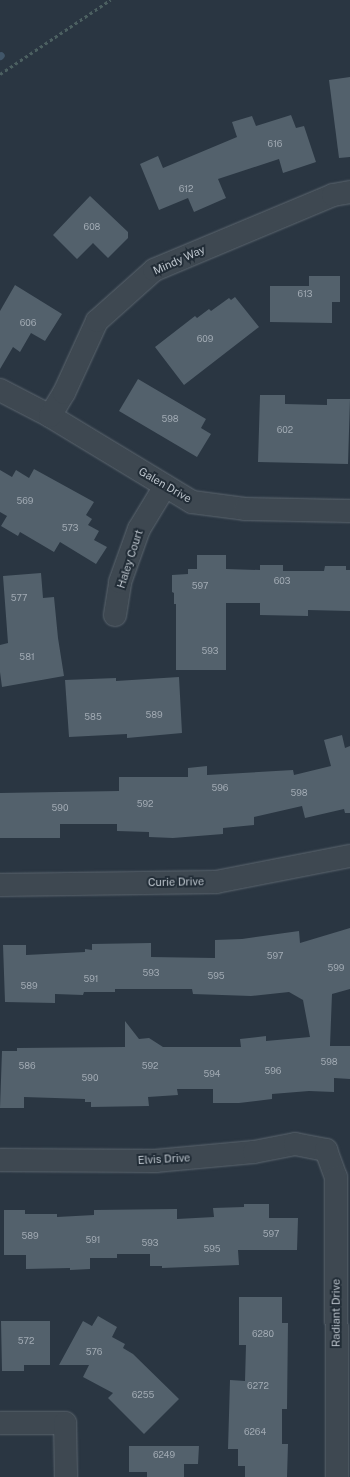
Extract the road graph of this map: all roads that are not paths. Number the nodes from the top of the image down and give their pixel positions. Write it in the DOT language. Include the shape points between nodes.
graph roads {
  1 [pos="350,192"];
  2 [pos="0,390"];
  3 [pos="50,416"];
  4 [pos="165,486"];
  5 [pos="350,511"];
  6 [pos="115,615"];
  7 [pos="350,856"];
  8 [pos="0,885"];
  9 [pos="326,1150"];
  10 [pos="0,1160"];
  11 [pos="0,1423"];
  12 [pos="66,1477"];
  13 [pos="337,1477"];
  1 -- 3 [label="street, Mindy Way" via="333,195 154,270 97,321 64,393"];
  2 -- 3 [label="street, Galen Drive"];
  3 -- 4 [label="street, Galen Drive"];
  4 -- 5 [label="street, Galen Drive" via="192,502 245,509"];
  4 -- 6 [label="street, Haley Court" via="139,529 120,582"];
  7 -- 8 [label="street, Curie Drive" via="216,882"];
  9 -- 10 [label="street, Elvis Drive" via="295,1144 254,1152 155,1161"];
  9 -- 13 [label="street, Radiant Drive" via="336,1177"];
  11 -- 12 [label="street" via="66,1423"];
}
